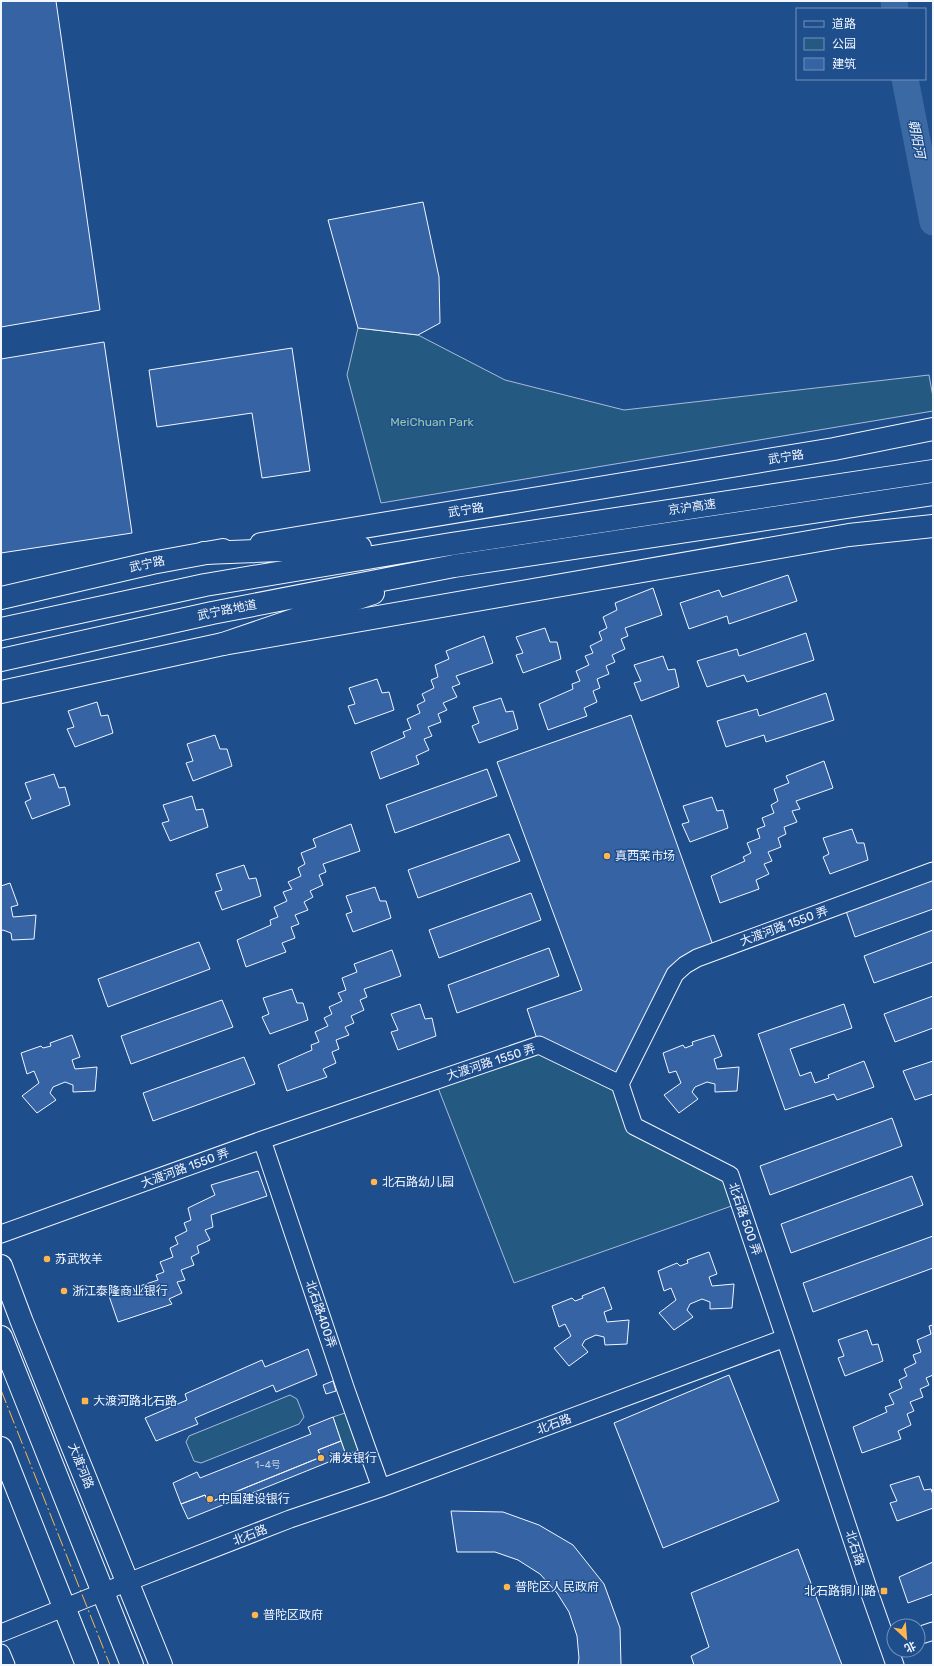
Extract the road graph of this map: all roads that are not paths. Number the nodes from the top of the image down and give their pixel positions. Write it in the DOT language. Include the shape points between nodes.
graph roads {
  1 [pos="933,429"];
  2 [pos="933,445"];
  3 [pos="834,449"];
  4 [pos="933,471"];
  5 [pos="933,494"];
  6 [pos="933,514"];
  7 [pos="933,526"];
  8 [pos="849,535"];
  9 [pos="451,544"];
  10 [pos="204,553"];
  11 [pos="454,566"];
  12 [pos="1,598"];
  13 [pos="1,629"];
  14 [pos="223,644"];
  15 [pos="1,660"];
  16 [pos="1,692"];
  17 [pos="933,871"];
  18 [pos="620,1084"];
  19 [pos="262,1140"];
  20 [pos="1,1234"];
  21 [pos="1,1266"];
  22 [pos="1,1337"];
  23 [pos="785,1338"];
  24 [pos="1,1448"];
  25 [pos="382,1488"];
  26 [pos="128,1582"];
  27 [pos="103,1592"];
  28 [pos="64,1608"];
  29 [pos="886,1633"];
  30 [pos="1,1634"];
  31 [pos="1,1653"];
  32 [pos="6,1665"];
  33 [pos="87,1665"];
  34 [pos="132,1665"];
  35 [pos="161,1665"];
  1 -- 3 [label="main road, 武宁路"];
  2 -- 3 [label="main road"];
  3 -- 10 [label="main road, 武宁路"];
  4 -- 9 [label="main road, 京沪高速"];
  5 -- 11 [label="main road, 京沪高速"];
  6 -- 8 [label="main road"];
  7 -- 8 [label="main road"];
  8 -- 14 [label="main road"];
  9 -- 10 [label="main road"];
  9 -- 13 [label="main road" via="205,585"];
  10 -- 12 [label="main road, 武宁路"];
  11 -- 14 [label="main road"];
  11 -- 15 [label="main road, 武宁路地道" via="212,613"];
  14 -- 16 [label="main road"];
  17 -- 18 [label="street, 大渡河路 1550 弄" via="697,958 685,965 675,974"];
  18 -- 19 [label="street, 大渡河路 1550 弄" via="539,1045"];
  18 -- 23 [label="street, 北石路 500 弄" via="634,1126 730,1175"];
  19 -- 20 [label="street, 大渡河路 1550 弄"];
  19 -- 25 [label="street, 北石路400弄" via="346,1390"];
  21 -- 26 [label="main road, 大渡河路"];
  22 -- 27 [label="main road"];
  23 -- 25 [label="street, 北石路"];
  23 -- 29 [label="street, 北石路" via="871,1597"];
  24 -- 28 [label="main road"];
  25 -- 26 [label="street, 北石路"];
  26 -- 27 [label="street, 北石路"];
  26 -- 35 [label="main road, 大渡河路"];
  27 -- 28 [label="street, 北石路"];
  27 -- 34 [label="main road"];
  28 -- 30 [label="street, 北石路"];
  28 -- 33 [label="main road"];
  31 -- 32 [label="street"];
}
